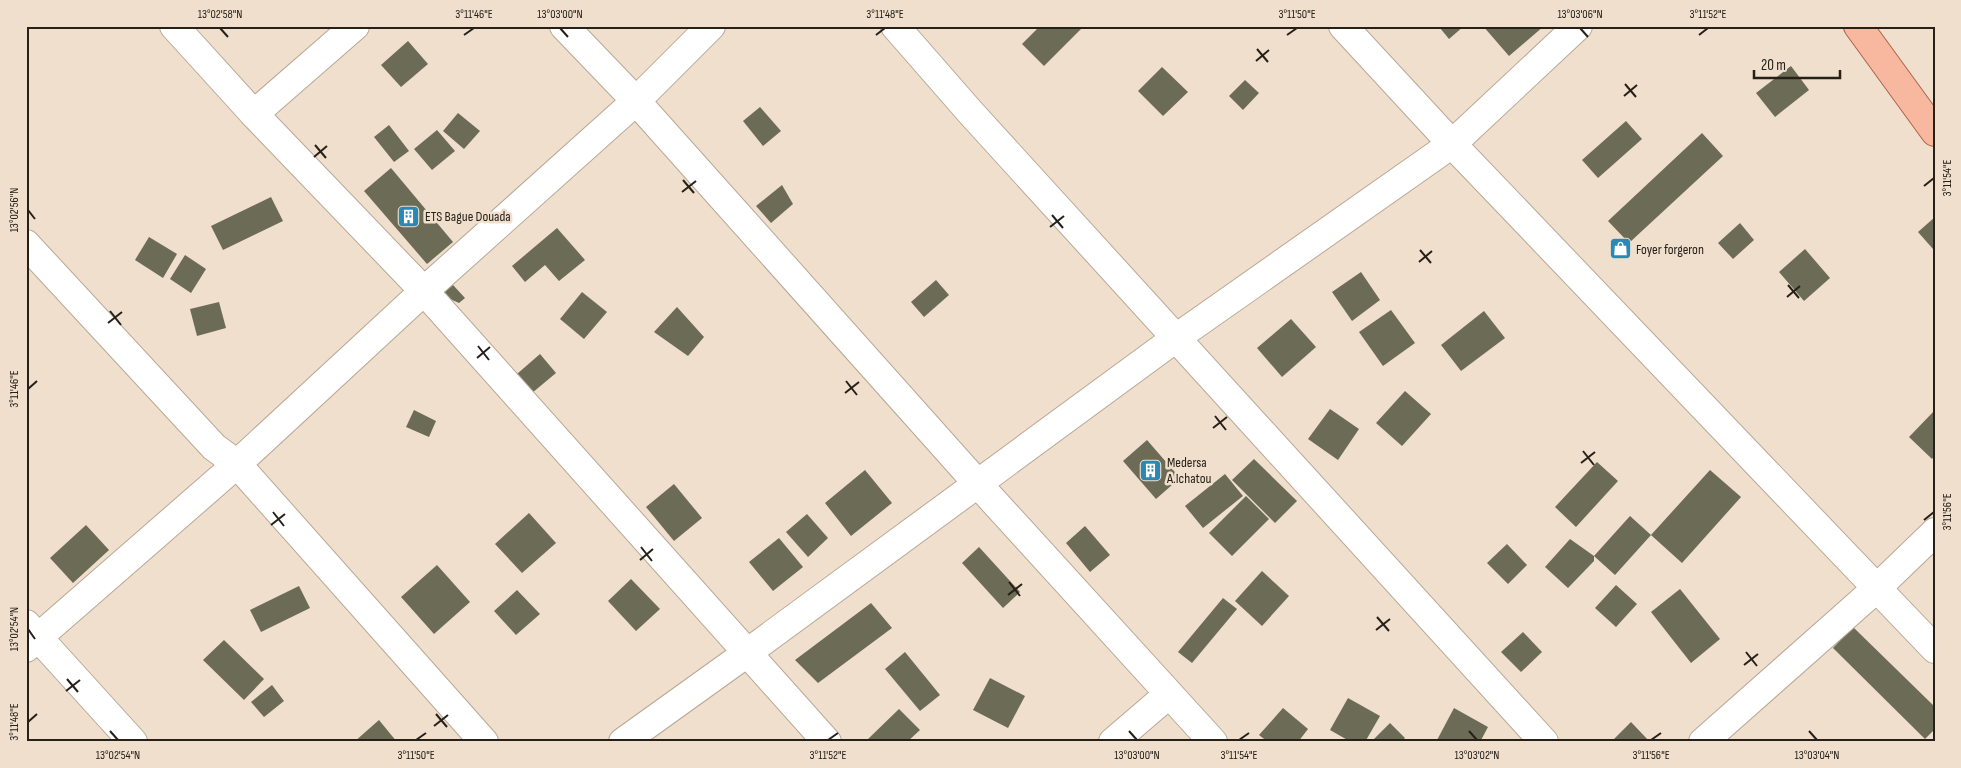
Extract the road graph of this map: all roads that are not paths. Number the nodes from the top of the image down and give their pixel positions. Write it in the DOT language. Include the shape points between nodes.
graph roads {
  1 [pos="174,26"];
  2 [pos="354,26"];
  3 [pos="564,26"];
  4 [pos="711,26"];
  5 [pos="895,26"];
  6 [pos="1343,26"];
  7 [pos="1578,26"];
  8 [pos="1858,26"];
  9 [pos="636,101"];
  10 [pos="254,114"];
  11 [pos="1935,132"];
  12 [pos="1452,144"];
  13 [pos="26,244"];
  14 [pos="424,291"];
  15 [pos="1176,338"];
  16 [pos="237,464"];
  17 [pos="978,484"];
  18 [pos="1935,532"];
  19 [pos="1877,588"];
  20 [pos="30,636"];
  21 [pos="1935,649"];
  22 [pos="747,653"];
  23 [pos="1169,694"];
  24 [pos="133,742"];
  25 [pos="484,742"];
  26 [pos="623,742"];
  27 [pos="827,742"];
  28 [pos="1113,742"];
  29 [pos="1213,742"];
  30 [pos="1544,742"];
  31 [pos="1703,742"];
  1 -- 10 [label="street"];
  2 -- 10 [label="street"];
  3 -- 9 [label="street"];
  4 -- 9 [label="street"];
  5 -- 15 [label="street"];
  6 -- 12 [label="street"];
  7 -- 12 [label="street"];
  8 -- 11 [label="main road"];
  9 -- 14 [label="street"];
  9 -- 17 [label="street"];
  10 -- 14 [label="street"];
  12 -- 15 [label="street"];
  12 -- 19 [label="street"];
  13 -- 16 [label="street" via="214,448"];
  14 -- 16 [label="street"];
  14 -- 22 [label="street"];
  15 -- 17 [label="street"];
  15 -- 30 [label="street"];
  16 -- 20 [label="street"];
  16 -- 25 [label="street"];
  17 -- 22 [label="street"];
  17 -- 23 [label="street"];
  18 -- 19 [label="street"];
  19 -- 21 [label="street"];
  19 -- 31 [label="street"];
  20 -- 24 [label="street"];
  22 -- 26 [label="street"];
  22 -- 27 [label="street"];
  23 -- 28 [label="street"];
  23 -- 29 [label="street"];
}
